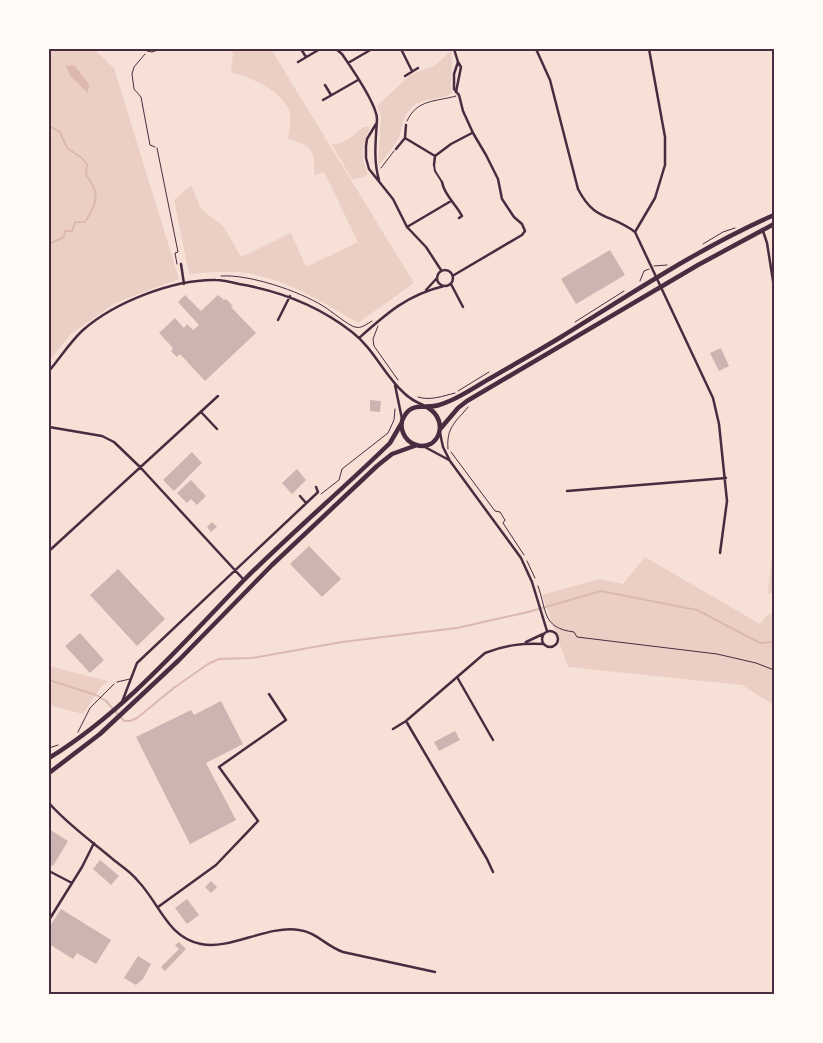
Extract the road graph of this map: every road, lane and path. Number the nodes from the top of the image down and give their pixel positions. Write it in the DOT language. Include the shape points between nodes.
graph roads {
  1 [pos="160,49"];
  2 [pos="302,49"];
  3 [pos="320,49"];
  4 [pos="336,49"];
  5 [pos="401,49"];
  6 [pos="454,49"];
  7 [pos="536,49"];
  8 [pos="649,49"];
  9 [pos="373,50"];
  10 [pos="147,51"];
  11 [pos="306,57"];
  12 [pos="298,62"];
  13 [pos="458,62"];
  14 [pos="348,63"];
  15 [pos="418,68"];
  16 [pos="412,71"];
  17 [pos="406,76"];
  18 [pos="358,80"];
  19 [pos="325,85"];
  20 [pos="456,92"];
  21 [pos="331,95"];
  22 [pos="459,95"];
  23 [pos="323,100"];
  24 [pos="376,124"];
  25 [pos="406,125"];
  26 [pos="473,133"];
  27 [pos="404,138"];
  28 [pos="157,148"];
  29 [pos="396,148"];
  30 [pos="435,156"];
  31 [pos="434,165"];
  32 [pos="376,170"];
  33 [pos="379,182"];
  34 [pos="442,182"];
  35 [pos="451,200"];
  36 [pos="774,215"];
  37 [pos="459,218"];
  38 [pos="774,224"];
  39 [pos="407,227"];
  40 [pos="762,230"];
  41 [pos="635,232"];
  42 [pos="179,264"];
  43 [pos="441,270"];
  44 [pos="644,271"];
  45 [pos="454,275"];
  46 [pos="219,276"];
  47 [pos="656,277"];
  48 [pos="437,278"];
  49 [pos="640,282"];
  50 [pos="184,284"];
  51 [pos="451,284"];
  52 [pos="444,286"];
  53 [pos="660,286"];
  54 [pos="774,287"];
  55 [pos="425,291"];
  56 [pos="625,291"];
  57 [pos="290,296"];
  58 [pos="463,307"];
  59 [pos="278,320"];
  60 [pos="376,323"];
  61 [pos="573,323"];
  62 [pos="359,338"];
  63 [pos="494,370"];
  64 [pos="49,371"];
  65 [pos="398,379"];
  66 [pos="395,384"];
  67 [pos="218,396"];
  68 [pos="410,398"];
  69 [pos="467,401"];
  70 [pos="400,404"];
  71 [pos="426,407"];
  72 [pos="201,412"];
  73 [pos="402,422"];
  74 [pos="49,427"];
  75 [pos="217,429"];
  76 [pos="440,430"];
  77 [pos="419,445"];
  78 [pos="450,461"];
  79 [pos="140,467"];
  80 [pos="726,478"];
  81 [pos="316,487"];
  82 [pos="567,491"];
  83 [pos="316,494"];
  84 [pos="300,496"];
  85 [pos="306,503"];
  86 [pos="49,551"];
  87 [pos="720,553"];
  88 [pos="235,570"];
  89 [pos="244,580"];
  90 [pos="541,601"];
  91 [pos="545,617"];
  92 [pos="547,631"];
  93 [pos="544,634"];
  94 [pos="525,643"];
  95 [pos="544,644"];
  96 [pos="774,670"];
  97 [pos="457,677"];
  98 [pos="131,679"];
  99 [pos="117,682"];
  100 [pos="269,694"];
  101 [pos="120,703"];
  102 [pos="406,721"];
  103 [pos="393,729"];
  104 [pos="75,735"];
  105 [pos="493,740"];
  106 [pos="60,745"];
  107 [pos="49,748"];
  108 [pos="49,758"];
  109 [pos="49,773"];
  110 [pos="49,803"];
  111 [pos="94,843"];
  112 [pos="49,871"];
  113 [pos="493,872"];
  114 [pos="72,884"];
  115 [pos="158,907"];
  116 [pos="49,920"];
  117 [pos="435,972"];
  1 -- 10 [label="lane"];
  2 -- 11 [label="street"];
  3 -- 11 [label="street"];
  4 -- 14 [label="street"];
  5 -- 16 [label="street"];
  6 -- 13 [label="street"];
  7 -- 41 [label="street" via="550,80 583,198 604,218"];
  8 -- 41 [label="street" via="665,137 666,165 655,198"];
  9 -- 14 [label="street"];
  10 -- 28 [label="path" via="132,74 134,88 141,97 150,145"];
  11 -- 12 [label="street"];
  13 -- 20 [label="street" via="461,67"];
  13 -- 20 [label="street" via="453,82"];
  14 -- 18 [label="street"];
  15 -- 16 [label="street"];
  16 -- 17 [label="street"];
  18 -- 21 [label="street"];
  18 -- 24 [label="street" via="374,107"];
  19 -- 21 [label="street"];
  20 -- 22 [label="street"];
  21 -- 23 [label="street"];
  22 -- 25 [label="path" via="421,104 410,115"];
  22 -- 26 [label="street"];
  24 -- 32 [label="street"];
  24 -- 33 [label="street" via="366,151 369,169"];
  25 -- 27 [label="street"];
  26 -- 30 [label="street"];
  26 -- 45 [label="street" via="498,179 502,198 525,231"];
  27 -- 29 [label="street"];
  27 -- 30 [label="street"];
  28 -- 42 [label="lane"];
  29 -- 32 [label="path"];
  30 -- 31 [label="street"];
  31 -- 34 [label="street"];
  32 -- 33 [label="street"];
  33 -- 39 [label="street"];
  34 -- 35 [label="street"];
  35 -- 37 [label="street" via="462,216"];
  35 -- 39 [label="street"];
  36 -- 47 [label="main road"];
  38 -- 40 [label="main road"];
  39 -- 43 [label="street"];
  40 -- 53 [label="main road"];
  40 -- 54 [label="street"];
  41 -- 47 [label="street"];
  42 -- 50 [label="street"];
  43 -- 45 [label="street" via="447,269"];
  43 -- 48 [label="street"];
  44 -- 49 [label="path"];
  45 -- 51 [label="street"];
  46 -- 60 [label="path" via="250,279 296,293 316,301 352,327 358,328 373,320"];
  47 -- 53 [label="street"];
  47 -- 71 [label="main road" via="458,397 438,406"];
  48 -- 52 [label="street" via="438,283"];
  48 -- 55 [label="street"];
  50 -- 57 [label="street" via="218,280"];
  50 -- 64 [label="street" via="138,297 93,322"];
  51 -- 52 [label="street"];
  51 -- 58 [label="street"];
  52 -- 55 [label="street"];
  53 -- 69 [label="main road"];
  53 -- 80 [label="street" via="713,398"];
  55 -- 60 [label="street" via="396,306"];
  56 -- 61 [label="path"];
  57 -- 59 [label="street"];
  57 -- 62 [label="street" via="334,318"];
  60 -- 62 [label="street"];
  60 -- 65 [label="path" via="379,327 375,331 374,346"];
  62 -- 66 [label="street"];
  63 -- 68 [label="path" via="455,393 437,398"];
  66 -- 68 [label="street"];
  66 -- 70 [label="street"];
  67 -- 72 [label="street"];
  68 -- 71 [label="street"];
  69 -- 76 [label="main road"];
  69 -- 90 [label="path" via="470,405 451,428 448,449 494,512 500,512 505,520 503,523 523,552 534,576"];
  70 -- 73 [label="street"];
  70 -- 83 [label="path" via="396,405 388,433 342,469 335,484"];
  71 -- 73 [label="main road" via="411,409"];
  71 -- 76 [label="main road" via="435,411"];
  72 -- 75 [label="street"];
  72 -- 79 [label="street"];
  73 -- 77 [label="main road" via="403,434 408,441"];
  73 -- 89 [label="main road" via="390,443"];
  74 -- 79 [label="street" via="108,438"];
  76 -- 77 [label="main road" via="436,440"];
  76 -- 78 [label="street"];
  77 -- 78 [label="street"];
  77 -- 109 [label="main road" via="392,454 377,466 272,564 125,711 89,744"];
  78 -- 90 [label="street" via="521,558"];
  79 -- 86 [label="street"];
  79 -- 88 [label="street"];
  80 -- 82 [label="street"];
  80 -- 87 [label="street" via="727,501"];
  81 -- 83 [label="street"];
  83 -- 85 [label="street"];
  84 -- 85 [label="street"];
  85 -- 88 [label="street"];
  88 -- 89 [label="street"];
  88 -- 98 [label="street" via="140,660"];
  89 -- 101 [label="main road" via="167,660"];
  90 -- 91 [label="street"];
  90 -- 91 [label="path"];
  91 -- 92 [label="street"];
  91 -- 96 [label="path" via="556,628 574,632 577,637 717,654 756,662"];
  92 -- 93 [label="street"];
  92 -- 95 [label="street" via="556,634 557,641 552,646"];
  93 -- 94 [label="street"];
  93 -- 95 [label="street"];
  94 -- 95 [label="street"];
  94 -- 97 [label="street" via="485,653"];
  97 -- 102 [label="street"];
  97 -- 105 [label="street"];
  98 -- 99 [label="lane"];
  98 -- 101 [label="street"];
  99 -- 104 [label="path" via="93,704"];
  100 -- 115 [label="street" via="286,720 220,767 258,820 216,865"];
  101 -- 108 [label="main road" via="85,734"];
  102 -- 103 [label="street"];
  102 -- 113 [label="street"];
  106 -- 107 [label="path"];
  110 -- 111 [label="street"];
  111 -- 114 [label="street"];
  111 -- 115 [label="street" via="138,880"];
  112 -- 114 [label="street"];
  114 -- 116 [label="street"];
  115 -- 117 [label="street" via="174,931 199,944 213,945 296,929 314,934 343,952"];
}
